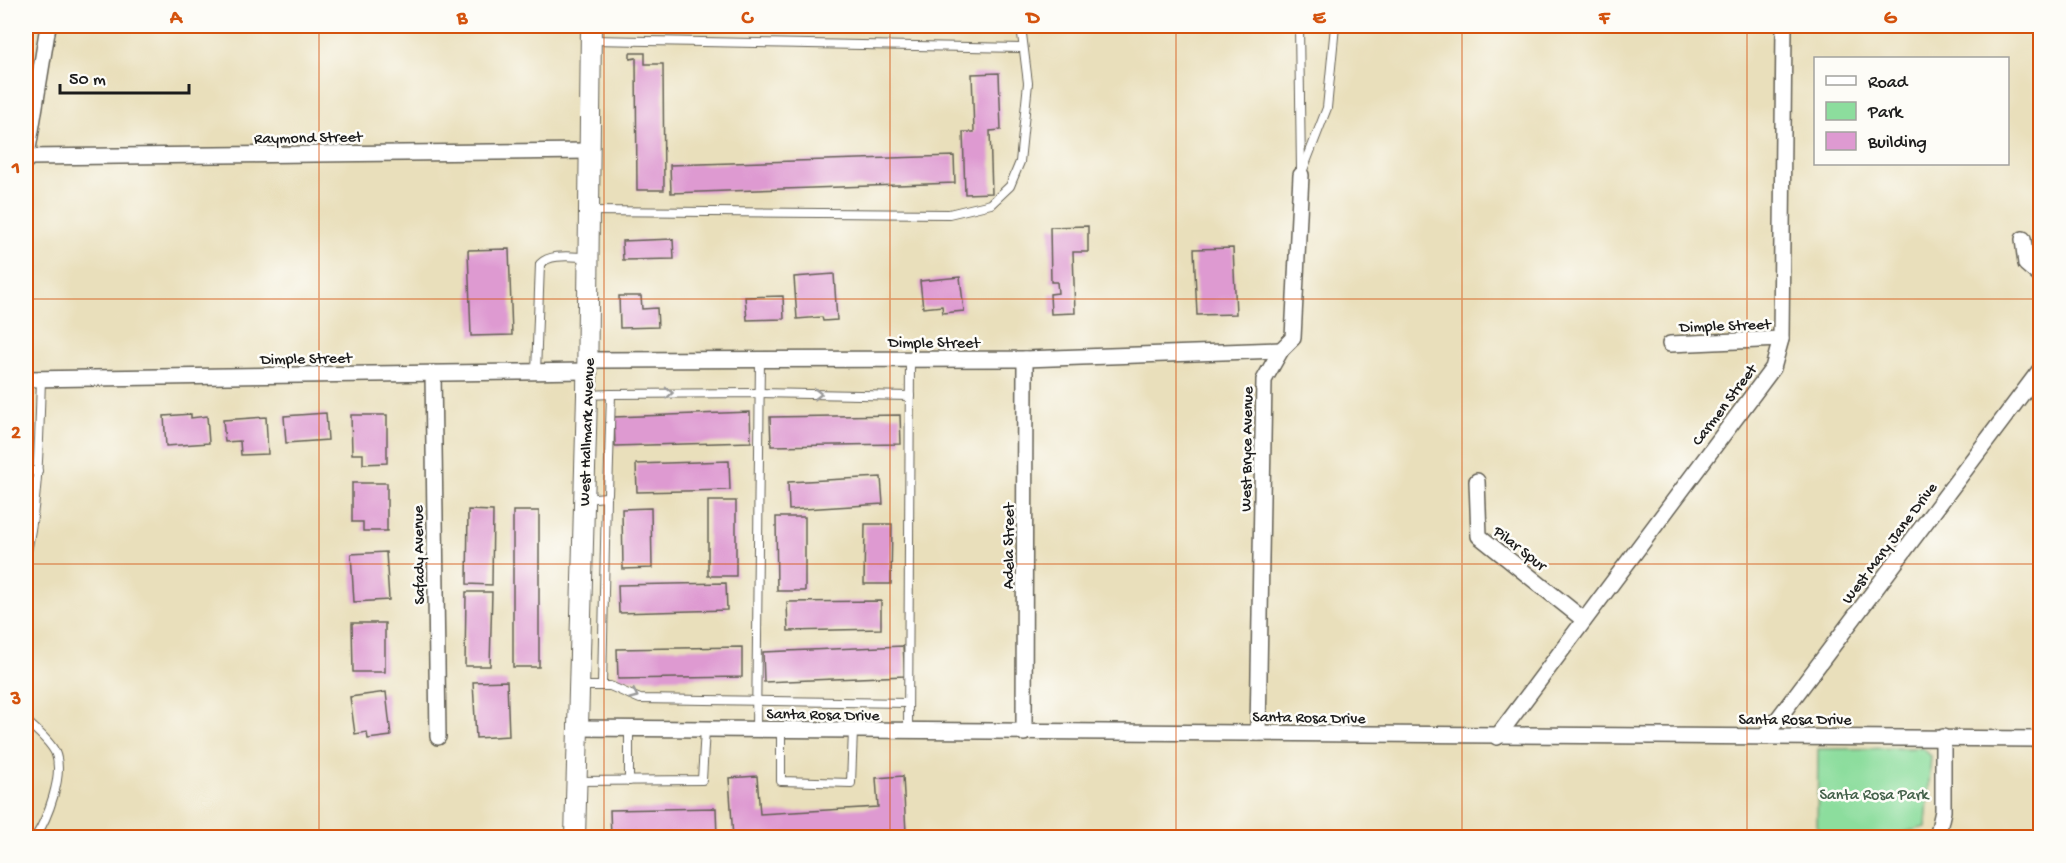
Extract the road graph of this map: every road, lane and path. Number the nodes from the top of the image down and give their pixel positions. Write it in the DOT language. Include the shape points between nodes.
graph roads {
  1 [pos="48,26"];
  2 [pos="1021,26"];
  3 [pos="1299,26"];
  4 [pos="1335,26"];
  5 [pos="1784,26"];
  6 [pos="590,32"];
  7 [pos="1022,48"];
  8 [pos="590,151"];
  9 [pos="26,159"];
  10 [pos="1301,175"];
  11 [pos="589,211"];
  12 [pos="2023,239"];
  13 [pos="588,257"];
  14 [pos="2040,276"];
  15 [pos="1781,339"];
  16 [pos="1670,344"];
  17 [pos="1281,350"];
  18 [pos="910,359"];
  19 [pos="1025,359"];
  20 [pos="760,360"];
  21 [pos="587,366"];
  22 [pos="2040,370"];
  23 [pos="536,372"];
  24 [pos="433,373"];
  25 [pos="26,379"];
  26 [pos="41,379"];
  27 [pos="759,393"];
  28 [pos="611,394"];
  29 [pos="587,395"];
  30 [pos="910,396"];
  31 [pos="26,471"];
  32 [pos="38,471"];
  33 [pos="1476,481"];
  34 [pos="606,497"];
  35 [pos="583,499"];
  36 [pos="26,556"];
  37 [pos="1584,620"];
  38 [pos="578,686"];
  39 [pos="602,686"];
  40 [pos="757,701"];
  41 [pos="908,703"];
  42 [pos="26,721"];
  43 [pos="576,728"];
  44 [pos="629,729"];
  45 [pos="705,729"];
  46 [pos="756,730"];
  47 [pos="781,730"];
  48 [pos="852,731"];
  49 [pos="908,731"];
  50 [pos="1024,733"];
  51 [pos="1258,733"];
  52 [pos="1765,736"];
  53 [pos="438,737"];
  54 [pos="1497,737"];
  55 [pos="1943,737"];
  56 [pos="2040,739"];
  57 [pos="576,781"];
  58 [pos="628,781"];
  59 [pos="34,837"];
  60 [pos="575,837"];
  61 [pos="1937,837"];
  1 -- 9 [label="street"];
  2 -- 7 [label="lane"];
  3 -- 10 [label="lane, West Bryce Avenue"];
  4 -- 10 [label="lane, West Bryce Avenue" via="1327,108"];
  5 -- 15 [label="street, Carmen Street"];
  6 -- 7 [label="lane" via="626,40"];
  6 -- 8 [label="street, West Hallmark Avenue"];
  7 -- 11 [label="lane" via="1028,83 1020,162 1010,186 991,204 950,214"];
  8 -- 9 [label="street, Raymond Street"];
  8 -- 11 [label="street, West Hallmark Avenue"];
  10 -- 17 [label="street, West Bryce Avenue" via="1293,338"];
  11 -- 13 [label="street, West Hallmark Avenue"];
  12 -- 14 [label="street" via="2026,264"];
  13 -- 21 [label="street, West Hallmark Avenue"];
  13 -- 23 [label="lane" via="554,257 540,264"];
  15 -- 16 [label="street, Dimple Street"];
  15 -- 37 [label="street, Carmen Street" via="1773,368"];
  17 -- 19 [label="street, Dimple Street"];
  17 -- 51 [label="street, West Bryce Avenue" via="1264,380"];
  18 -- 19 [label="street, Dimple Street"];
  18 -- 20 [label="street, Dimple Street"];
  18 -- 30 [label="lane"];
  19 -- 50 [label="street, Adela Street"];
  20 -- 21 [label="street, Dimple Street"];
  20 -- 27 [label="lane"];
  21 -- 23 [label="street, Dimple Street"];
  21 -- 29 [label="street, West Hallmark Avenue"];
  22 -- 52 [label="street, West Mary Jane Drive"];
  23 -- 24 [label="street, Dimple Street"];
  24 -- 26 [label="street, Dimple Street"];
  24 -- 53 [label="street, Safady Avenue"];
  25 -- 26 [label="street, Dimple Street"];
  26 -- 32 [label="lane"];
  28 -- 27 [label="lane, one-way"];
  27 -- 30 [label="lane, one-way"];
  27 -- 40 [label="lane"];
  28 -- 29 [label="lane"];
  28 -- 34 [label="lane"];
  29 -- 35 [label="street, West Hallmark Avenue"];
  30 -- 41 [label="lane"];
  31 -- 32 [label="lane"];
  32 -- 36 [label="lane"];
  33 -- 37 [label="street, Pilar Spur" via="1479,536"];
  34 -- 35 [label="lane"];
  34 -- 39 [label="lane"];
  35 -- 38 [label="street, West Hallmark Avenue"];
  37 -- 54 [label="street, Carmen Street"];
  38 -- 39 [label="lane"];
  38 -- 43 [label="street, West Hallmark Avenue"];
  39 -- 40 [label="lane, one-way" via="640,699"];
  40 -- 41 [label="lane"];
  40 -- 46 [label="lane"];
  41 -- 49 [label="lane"];
  42 -- 59 [label="lane" via="55,752 58,770 44,824"];
  43 -- 44 [label="street, Santa Rosa Drive"];
  43 -- 57 [label="street, West Hallmark Avenue"];
  44 -- 45 [label="street, Santa Rosa Drive"];
  44 -- 58 [label="lane"];
  45 -- 46 [label="street, Santa Rosa Drive"];
  45 -- 58 [label="lane" via="702,780"];
  46 -- 47 [label="street, Santa Rosa Drive"];
  47 -- 48 [label="street, Santa Rosa Drive"];
  47 -- 48 [label="lane" via="781,781 851,783"];
  48 -- 49 [label="street, Santa Rosa Drive"];
  49 -- 50 [label="street, Santa Rosa Drive"];
  50 -- 51 [label="street, Santa Rosa Drive"];
  51 -- 54 [label="street, Santa Rosa Drive"];
  52 -- 54 [label="street, Santa Rosa Drive"];
  52 -- 55 [label="street, Santa Rosa Drive"];
  55 -- 56 [label="street, Santa Rosa Drive"];
  55 -- 61 [label="street" via="1944,811"];
  57 -- 58 [label="lane"];
  57 -- 60 [label="street, West Hallmark Avenue"];
}
